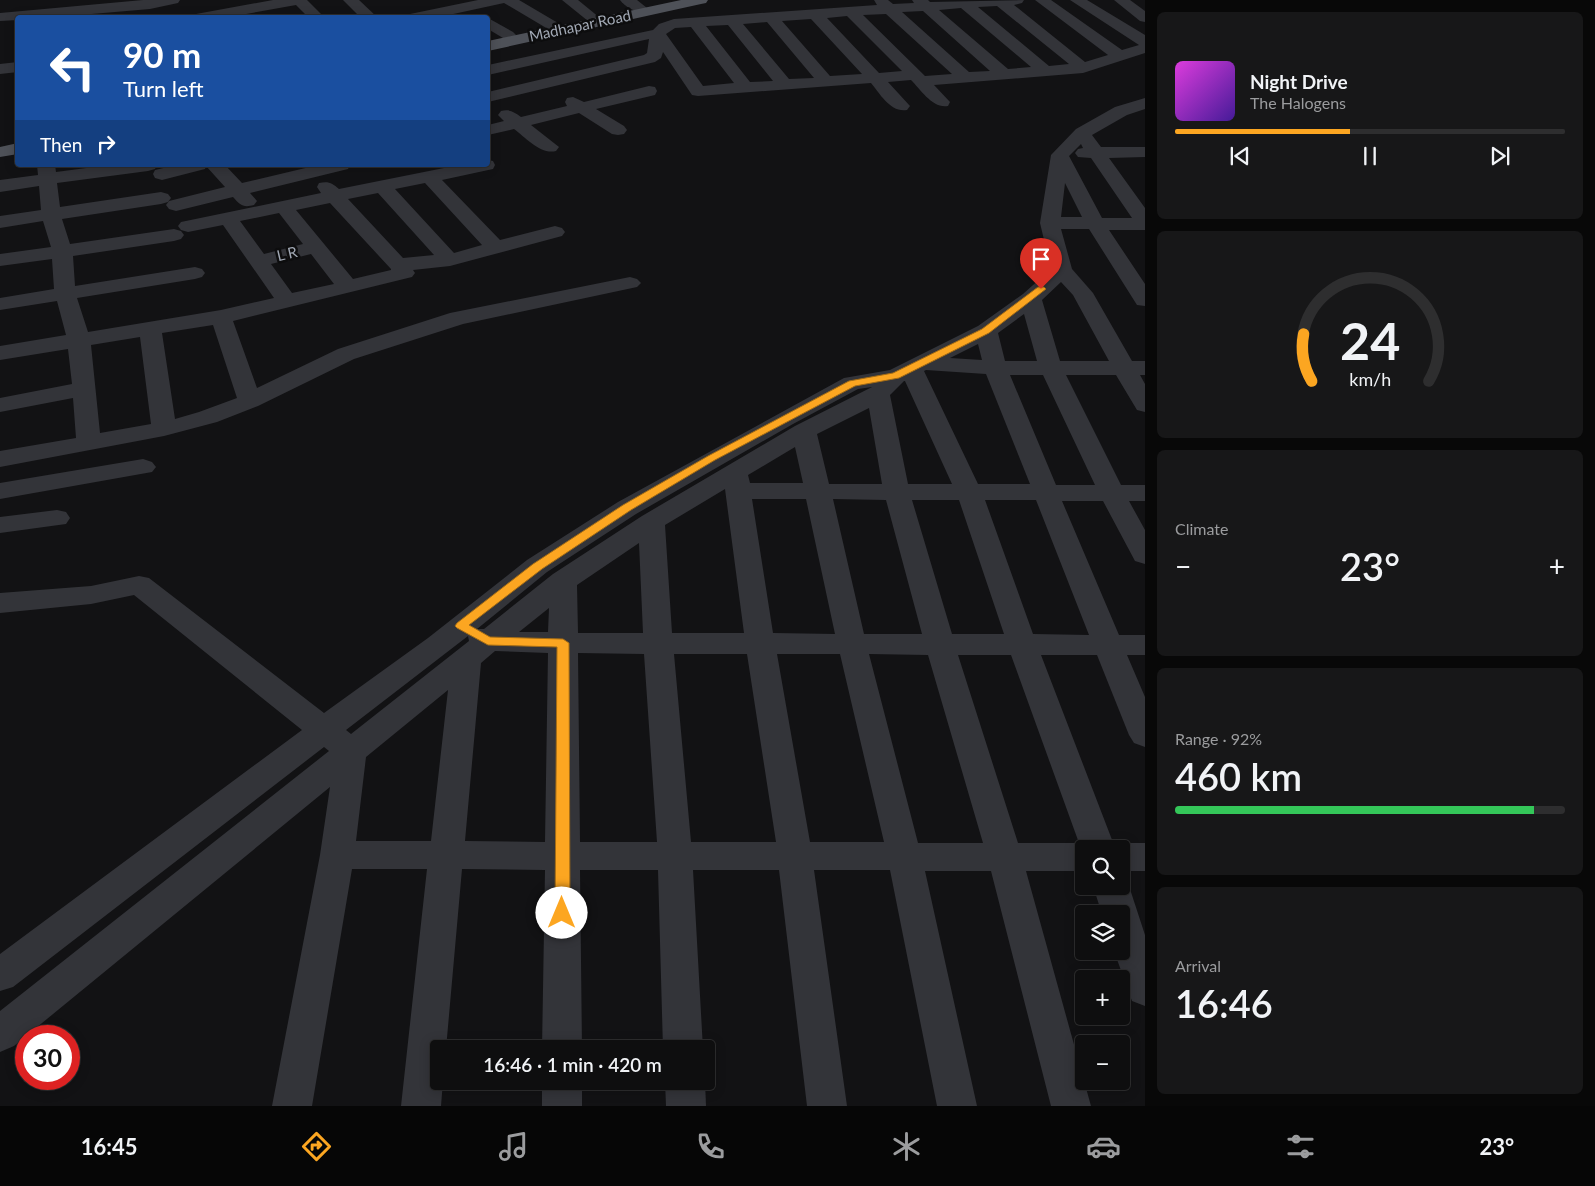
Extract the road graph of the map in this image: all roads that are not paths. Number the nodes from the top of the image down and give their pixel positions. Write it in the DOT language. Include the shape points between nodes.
graph roads {
  1 [pos="18,0"];
  2 [pos="173,0"];
  3 [pos="298,0"];
  4 [pos="350,0"];
  5 [pos="500,0"];
  6 [pos="508,0"];
  7 [pos="569,0"];
  8 [pos="675,0"];
  9 [pos="701,0"];
  10 [pos="1017,0"];
  11 [pos="1042,0"];
  12 [pos="1078,0"];
  13 [pos="1121,0"];
  14 [pos="1000,1"];
  15 [pos="274,2"];
  16 [pos="962,2"];
  17 [pos="923,3"];
  18 [pos="633,4"];
  19 [pos="884,4"];
  20 [pos="455,5"];
  21 [pos="148,7"];
  22 [pos="88,9"];
  23 [pos="851,12"];
  24 [pos="409,13"];
  25 [pos="815,14"];
  26 [pos="18,15"];
  27 [pos="28,15"];
  28 [pos="229,15"];
  29 [pos="315,15"];
  30 [pos="368,15"];
  31 [pos="473,15"];
  32 [pos="15,16"];
  33 [pos="0,17"];
  34 [pos="772,17"];
  35 [pos="1145,18"];
  36 [pos="598,20"];
  37 [pos="732,20"];
  38 [pos="694,23"];
  39 [pos="490,24"];
  40 [pos="548,30"];
  41 [pos="658,33"];
  42 [pos="508,35"];
  43 [pos="633,37"];
  44 [pos="490,40"];
  45 [pos="1145,42"];
  46 [pos="490,45"];
  47 [pos="490,47"];
  48 [pos="1145,48"];
  49 [pos="573,51"];
  50 [pos="1120,57"];
  51 [pos="515,64"];
  52 [pos="15,67"];
  53 [pos="1083,68"];
  54 [pos="0,69"];
  55 [pos="605,69"];
  56 [pos="490,70"];
  57 [pos="1046,72"];
  58 [pos="1004,74"];
  59 [pos="965,77"];
  60 [pos="874,78"];
  61 [pos="918,78"];
  62 [pos="826,82"];
  63 [pos="544,84"];
  64 [pos="785,85"];
  65 [pos="746,88"];
  66 [pos="490,98"];
  67 [pos="490,101"];
  68 [pos="942,102"];
  69 [pos="1145,103"];
  70 [pos="902,106"];
  71 [pos="581,107"];
  72 [pos="518,122"];
  73 [pos="490,129"];
  74 [pos="618,130"];
  75 [pos="1082,133"];
  76 [pos="1136,134"];
  77 [pos="15,141"];
  78 [pos="0,145"];
  79 [pos="550,146"];
  80 [pos="15,149"];
  81 [pos="0,152"];
  82 [pos="1097,152"];
  83 [pos="1060,155"];
  84 [pos="176,167"];
  85 [pos="217,167"];
  86 [pos="324,167"];
  87 [pos="399,167"];
  88 [pos="477,167"];
  89 [pos="155,169"];
  90 [pos="307,169"];
  91 [pos="47,172"];
  92 [pos="422,179"];
  93 [pos="0,186"];
  94 [pos="383,187"];
  95 [pos="238,190"];
  96 [pos="336,196"];
  97 [pos="284,207"];
  98 [pos="256,212"];
  99 [pos="50,214"];
  100 [pos="228,218"];
  101 [pos="0,222"];
  102 [pos="1050,223"];
  103 [pos="1145,223"];
  104 [pos="1096,225"];
  105 [pos="555,232"];
  106 [pos="316,247"];
  107 [pos="496,248"];
  108 [pos="62,251"];
  109 [pos="0,260"];
  110 [pos="450,260"];
  111 [pos="259,261"];
  112 [pos="398,265"];
  113 [pos="1062,270"];
  114 [pos="196,272"];
  115 [pos="630,282"];
  116 [pos="348,287"];
  117 [pos="66,293"];
  118 [pos="1031,299"];
  119 [pos="1145,300"];
  120 [pos="286,301"];
  121 [pos="0,304"];
  122 [pos="221,317"];
  123 [pos="150,328"];
  124 [pos="986,331"];
  125 [pos="79,340"];
  126 [pos="0,353"];
  127 [pos="994,368"];
  128 [pos="1051,368"];
  129 [pos="1136,368"];
  130 [pos="902,375"];
  131 [pos="85,389"];
  132 [pos="250,401"];
  133 [pos="1145,405"];
  134 [pos="0,406"];
  135 [pos="164,429"];
  136 [pos="804,430"];
  137 [pos="89,442"];
  138 [pos="0,460"];
  139 [pos="143,467"];
  140 [pos="736,482"];
  141 [pos="0,491"];
  142 [pos="818,492"];
  143 [pos="897,492"];
  144 [pos="969,492"];
  145 [pos="1045,492"];
  146 [pos="1112,493"];
  147 [pos="1145,493"];
  148 [pos="57,518"];
  149 [pos="650,522"];
  150 [pos="0,524"];
  151 [pos="1145,555"];
  152 [pos="563,582"];
  153 [pos="0,603"];
  154 [pos="461,626"];
  155 [pos="563,643"];
  156 [pos="658,643"];
  157 [pos="760,644"];
  158 [pos="852,644"];
  159 [pos="940,644"];
  160 [pos="1022,645"];
  161 [pos="1107,645"];
  162 [pos="1145,645"];
  163 [pos="477,651"];
  164 [pos="324,730"];
  165 [pos="1145,734"];
  166 [pos="351,751"];
  167 [pos="1095,840"];
  168 [pos="337,855"];
  169 [pos="446,855"];
  170 [pos="562,855"];
  171 [pos="675,856"];
  172 [pos="795,856"];
  173 [pos="904,856"];
  174 [pos="1005,856"];
  175 [pos="1075,857"];
  176 [pos="1130,857"];
  177 [pos="1145,857"];
  178 [pos="1130,945"];
  179 [pos="0,975"];
  180 [pos="1145,989"];
  181 [pos="0,1034"];
  182 [pos="562,1040"];
  183 [pos="683,1040"];
  184 [pos="562,1090"];
  185 [pos="685,1090"];
  186 [pos="292,1106"];
  187 [pos="421,1106"];
  188 [pos="562,1106"];
  189 [pos="686,1106"];
  190 [pos="827,1106"];
  191 [pos="956,1106"];
  192 [pos="1071,1106"];
  1 -- 26 [label="street"];
  2 -- 21 [label="street"];
  3 -- 15 [label="street"];
  3 -- 29 [label="street"];
  4 -- 30 [label="street"];
  5 -- 20 [label="street"];
  6 -- 40 [label="street"];
  7 -- 36 [label="street"];
  8 -- 18 [label="main road, Madhapar Road"];
  9 -- 36 [label="main road, Madhapar Road"];
  10 -- 14 [label="street"];
  11 -- 50 [label="street"];
  12 -- 45 [label="street"];
  13 -- 35 [label="street"];
  14 -- 16 [label="street"];
  14 -- 53 [label="street"];
  15 -- 28 [label="street"];
  16 -- 17 [label="street"];
  16 -- 57 [label="street"];
  17 -- 19 [label="street"];
  17 -- 58 [label="street"];
  18 -- 36 [label="main road, Madhapar Road"];
  19 -- 23 [label="street"];
  19 -- 59 [label="street"];
  20 -- 24 [label="street"];
  20 -- 31 [label="street"];
  21 -- 22 [label="street"];
  22 -- 27 [label="street"];
  23 -- 25 [label="street"];
  23 -- 61 [label="street"];
  25 -- 34 [label="street"];
  25 -- 60 [label="street"];
  32 -- 33 [label="street"];
  34 -- 37 [label="street"];
  34 -- 62 [label="street"];
  36 -- 40 [label="main road, Madhapar Road"];
  36 -- 43 [label="street"];
  37 -- 38 [label="street"];
  37 -- 64 [label="street"];
  38 -- 41 [label="street" via="674,24"];
  38 -- 65 [label="street"];
  39 -- 42 [label="street"];
  40 -- 42 [label="main road, Madhapar Road"];
  40 -- 46 [label="main road, Madhapar Road"];
  40 -- 49 [label="street"];
  41 -- 43 [label="street"];
  41 -- 55 [label="street" via="655,55"];
  41 -- 65 [label="street" via="698,91"];
  42 -- 44 [label="main road, Madhapar Road"];
  43 -- 49 [label="street"];
  47 -- 51 [label="street"];
  48 -- 50 [label="street"];
  49 -- 51 [label="street"];
  49 -- 55 [label="street"];
  50 -- 53 [label="street"];
  51 -- 56 [label="street"];
  51 -- 63 [label="street"];
  52 -- 54 [label="street"];
  53 -- 57 [label="street"];
  55 -- 63 [label="street"];
  55 -- 71 [label="street" via="645,92"];
  57 -- 58 [label="street"];
  58 -- 59 [label="street"];
  59 -- 61 [label="street"];
  60 -- 61 [label="street"];
  60 -- 62 [label="street"];
  60 -- 70 [label="street"];
  61 -- 68 [label="street"];
  62 -- 64 [label="street"];
  63 -- 66 [label="street"];
  63 -- 71 [label="street"];
  64 -- 65 [label="street"];
  67 -- 72 [label="street"];
  69 -- 76 [label="street"];
  71 -- 72 [label="street"];
  71 -- 74 [label="street"];
  72 -- 73 [label="street"];
  72 -- 79 [label="street"];
  75 -- 76 [label="street"];
  75 -- 82 [label="street"];
  75 -- 83 [label="street"];
  76 -- 82 [label="street"];
  77 -- 78 [label="main road"];
  80 -- 81 [label="main road"];
  82 -- 83 [label="street"];
  82 -- 103 [label="street"];
  83 -- 102 [label="street"];
  83 -- 104 [label="street"];
  84 -- 89 [label="street"];
  85 -- 95 [label="street"];
  86 -- 90 [label="street"];
  87 -- 92 [label="street"];
  88 -- 92 [label="street"];
  89 -- 91 [label="street"];
  90 -- 95 [label="street"];
  90 -- 96 [label="street"];
  91 -- 93 [label="street"];
  91 -- 99 [label="street"];
  92 -- 94 [label="street"];
  92 -- 107 [label="street"];
  94 -- 96 [label="street"];
  94 -- 110 [label="street"];
  95 -- 98 [label="street"];
  95 -- 99 [label="street"];
  96 -- 97 [label="street"];
  96 -- 112 [label="street"];
  97 -- 98 [label="street"];
  97 -- 106 [label="street"];
  98 -- 100 [label="street"];
  99 -- 101 [label="street"];
  99 -- 108 [label="street"];
  100 -- 108 [label="street" via="181,230"];
  100 -- 111 [label="street"];
  102 -- 104 [label="street"];
  102 -- 113 [label="street"];
  103 -- 104 [label="street"];
  104 -- 119 [label="street"];
  105 -- 107 [label="street"];
  106 -- 111 [label="street, L R"];
  106 -- 116 [label="street"];
  107 -- 110 [label="street"];
  108 -- 109 [label="street"];
  108 -- 117 [label="street"];
  110 -- 112 [label="street"];
  111 -- 120 [label="street"];
  112 -- 116 [label="street" via="405,273"];
  113 -- 118 [label="street"];
  113 -- 129 [label="street"];
  114 -- 117 [label="street"];
  115 -- 132 [label="street" via="458,318 346,354"];
  116 -- 120 [label="street"];
  117 -- 121 [label="street"];
  117 -- 125 [label="street"];
  118 -- 124 [label="street"];
  118 -- 128 [label="street"];
  120 -- 122 [label="street"];
  122 -- 123 [label="street"];
  122 -- 132 [label="street"];
  123 -- 125 [label="street"];
  123 -- 135 [label="street"];
  124 -- 127 [label="street"];
  124 -- 130 [label="street"];
  125 -- 126 [label="street"];
  125 -- 131 [label="street"];
  127 -- 128 [label="street"];
  127 -- 130 [label="street"];
  127 -- 145 [label="street"];
  128 -- 129 [label="street"];
  128 -- 146 [label="street"];
  129 -- 133 [label="street"];
  130 -- 136 [label="street"];
  130 -- 143 [label="street"];
  130 -- 144 [label="street"];
  130 -- 154 [label="street" via="852,383 712,458 538,566"];
  131 -- 134 [label="street"];
  131 -- 137 [label="street"];
  132 -- 135 [label="street"];
  135 -- 137 [label="street"];
  136 -- 140 [label="street"];
  136 -- 142 [label="street"];
  137 -- 138 [label="street"];
  139 -- 141 [label="street"];
  140 -- 142 [label="street"];
  140 -- 149 [label="street"];
  140 -- 157 [label="street"];
  142 -- 143 [label="street"];
  142 -- 158 [label="street"];
  143 -- 144 [label="street"];
  143 -- 159 [label="street"];
  144 -- 145 [label="street"];
  144 -- 160 [label="street"];
  145 -- 146 [label="street"];
  145 -- 161 [label="street"];
  146 -- 147 [label="street"];
  146 -- 151 [label="street"];
  148 -- 150 [label="street"];
  149 -- 152 [label="street"];
  149 -- 156 [label="street"];
  152 -- 155 [label="street"];
  152 -- 163 [label="street"];
  153 -- 164 [label="street" via="91,595 139,586"];
  154 -- 163 [label="street"];
  154 -- 164 [label="street"];
  155 -- 156 [label="street"];
  155 -- 163 [label="street"];
  155 -- 170 [label="street"];
  156 -- 157 [label="street"];
  156 -- 171 [label="street"];
  157 -- 158 [label="street"];
  157 -- 172 [label="street"];
  158 -- 159 [label="street"];
  158 -- 173 [label="street"];
  159 -- 160 [label="street"];
  159 -- 174 [label="street"];
  160 -- 161 [label="street"];
  160 -- 167 [label="street"];
  161 -- 162 [label="street"];
  161 -- 165 [label="street"];
  163 -- 166 [label="street"];
  163 -- 169 [label="street"];
  164 -- 166 [label="street"];
  164 -- 179 [label="street"];
  166 -- 168 [label="street"];
  166 -- 181 [label="street"];
  168 -- 169 [label="street"];
  168 -- 186 [label="street"];
  169 -- 170 [label="street"];
  169 -- 187 [label="street"];
  170 -- 171 [label="street"];
  170 -- 182 [label="street"];
  171 -- 172 [label="street"];
  171 -- 183 [label="street"];
  172 -- 173 [label="street"];
  172 -- 190 [label="street"];
  173 -- 174 [label="street"];
  173 -- 191 [label="street"];
  174 -- 175 [label="street"];
  174 -- 192 [label="street"];
  176 -- 177 [label="street"];
  178 -- 180 [label="street"];
  184 -- 188 [label="street"];
  185 -- 189 [label="street"];
}
